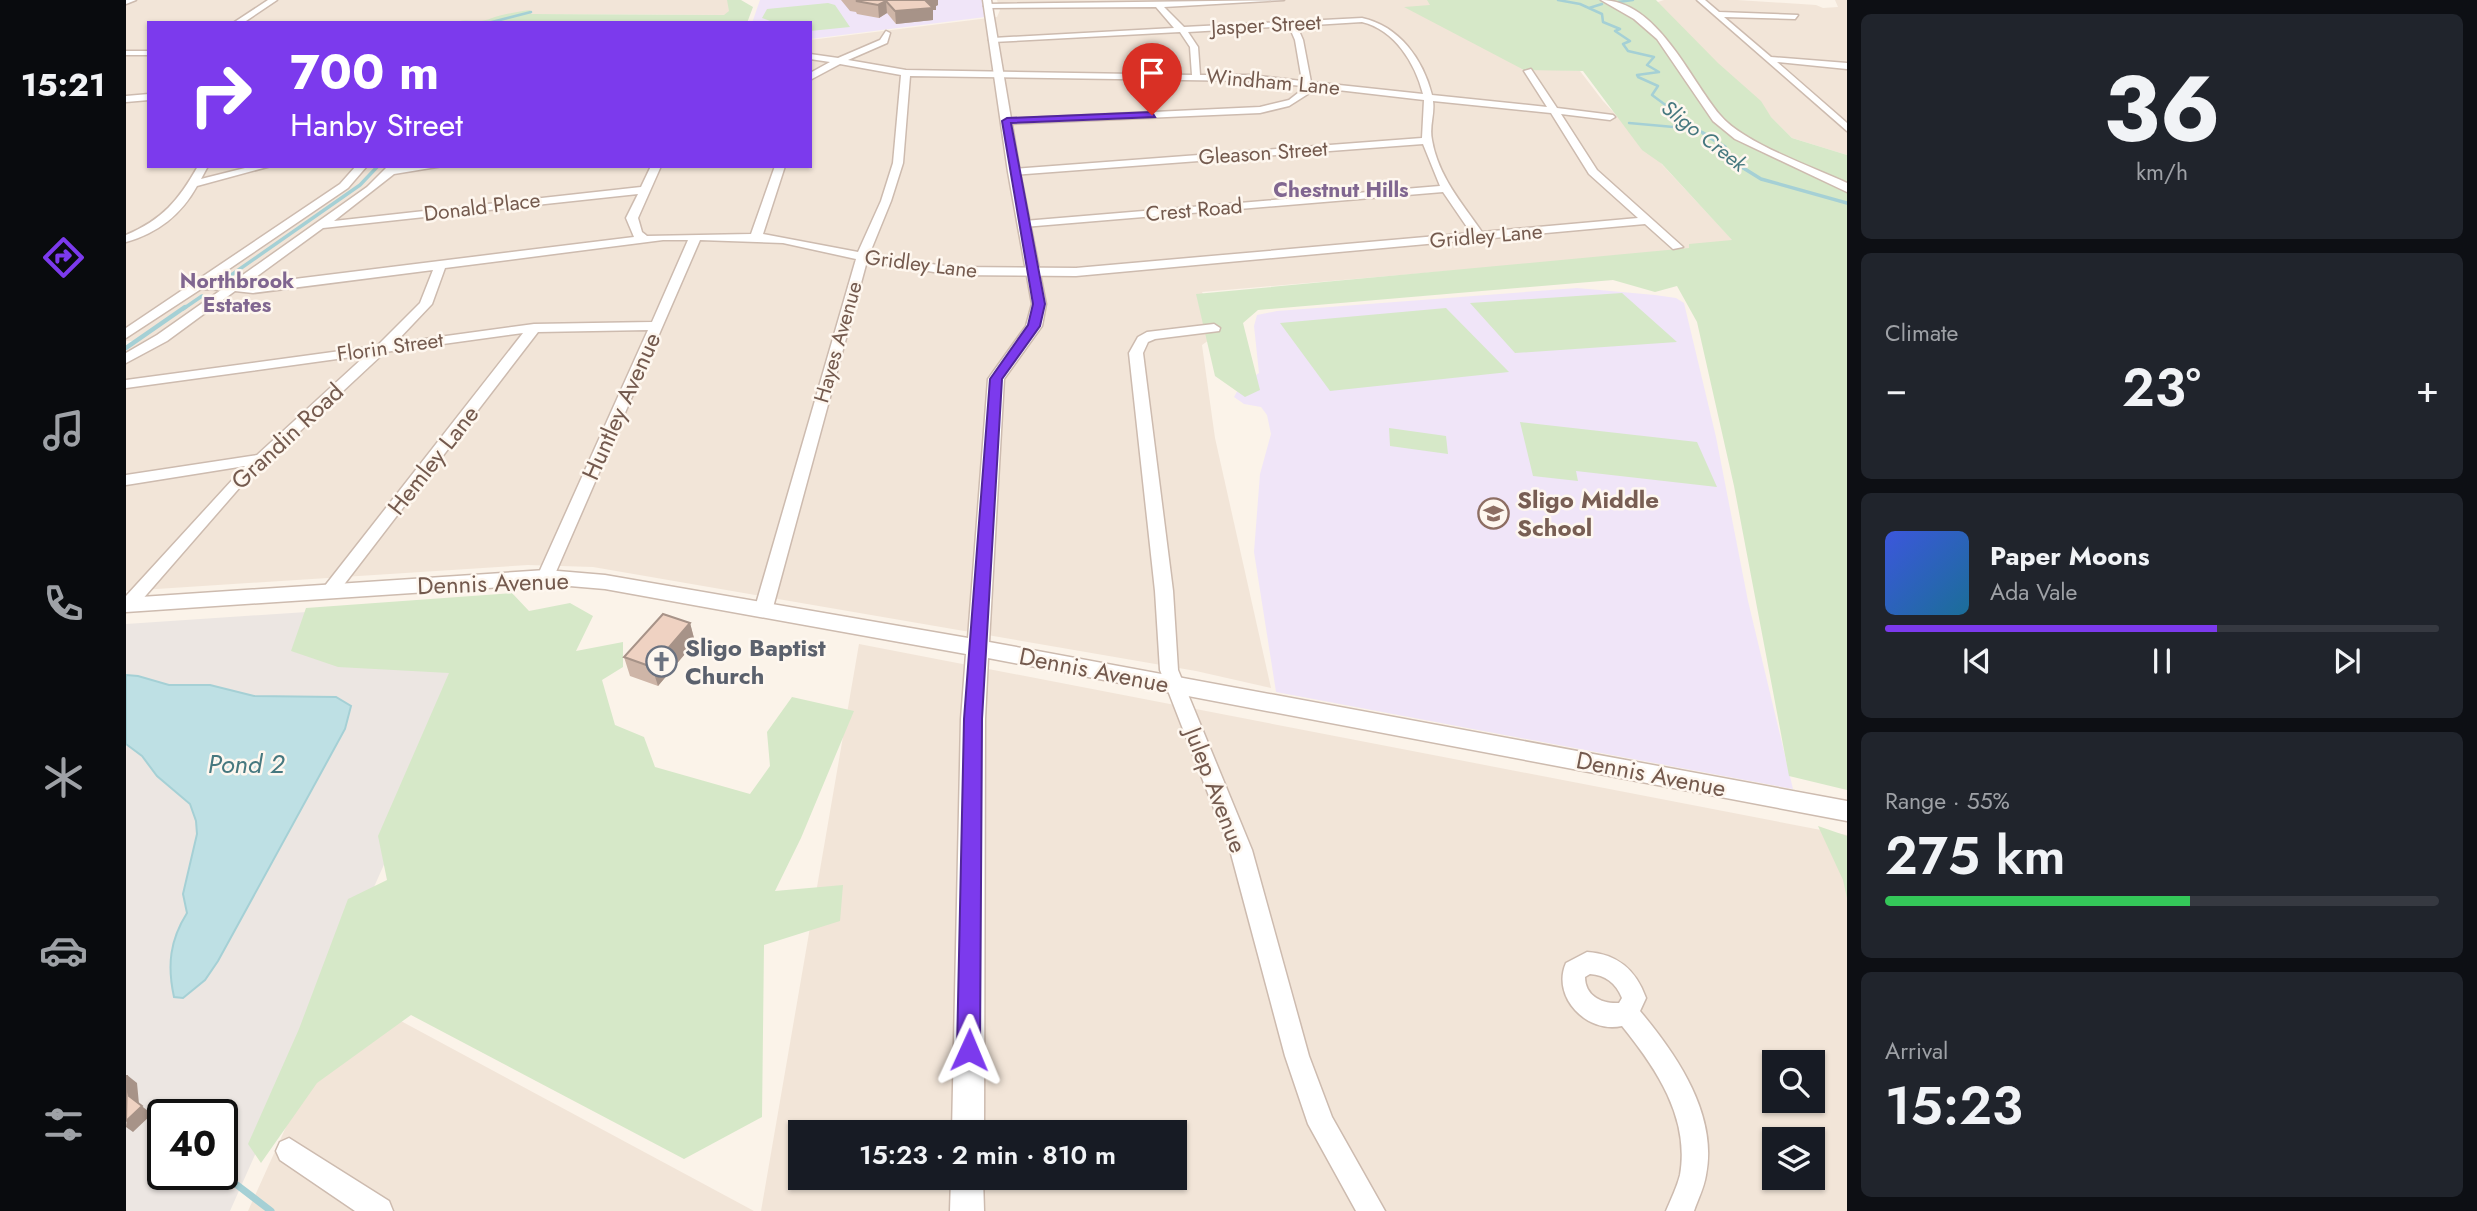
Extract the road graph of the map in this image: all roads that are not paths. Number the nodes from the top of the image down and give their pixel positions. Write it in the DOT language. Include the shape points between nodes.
graph roads {
  1 [pos="132,0"];
  2 [pos="273,0"];
  3 [pos="1280,0"];
  4 [pos="1605,0"];
  5 [pos="1701,0"];
  6 [pos="126,2"];
  7 [pos="1091,2"];
  8 [pos="988,3"];
  9 [pos="1159,4"];
  10 [pos="1718,14"];
  11 [pos="1795,17"];
  12 [pos="240,21"];
  13 [pos="1292,24"];
  14 [pos="1180,29"];
  15 [pos="886,33"];
  16 [pos="993,40"];
  17 [pos="126,53"];
  18 [pos="147,53"];
  19 [pos="812,56"];
  20 [pos="1768,59"];
  21 [pos="838,62"];
  22 [pos="1847,65"];
  23 [pos="1528,71"];
  24 [pos="906,73"];
  25 [pos="812,76"];
  26 [pos="999,76"];
  27 [pos="1196,76"];
  28 [pos="1307,84"];
  29 [pos="1427,97"];
  30 [pos="130,99"];
  31 [pos="126,108"];
  32 [pos="1554,111"];
  33 [pos="1610,117"];
  34 [pos="1007,121"];
  35 [pos="1847,128"];
  36 [pos="1427,141"];
  37 [pos="202,168"];
  38 [pos="258,168"];
  39 [pos="360,168"];
  40 [pos="655,168"];
  41 [pos="779,168"];
  42 [pos="392,169"];
  43 [pos="1014,172"];
  44 [pos="193,184"];
  45 [pos="1448,188"];
  46 [pos="1847,188"];
  47 [pos="644,190"];
  48 [pos="1647,221"];
  49 [pos="1024,224"];
  50 [pos="320,225"];
  51 [pos="696,236"];
  52 [pos="755,237"];
  53 [pos="1479,237"];
  54 [pos="126,239"];
  55 [pos="644,239"];
  56 [pos="1677,247"];
  57 [pos="862,257"];
  58 [pos="440,266"];
  59 [pos="1032,272"];
  60 [pos="199,285"];
  61 [pos="232,288"];
  62 [pos="656,326"];
  63 [pos="534,328"];
  64 [pos="1214,328"];
  65 [pos="126,334"];
  66 [pos="381,348"];
  67 [pos="126,359"];
  68 [pos="126,384"];
  69 [pos="262,459"];
  70 [pos="126,480"];
  71 [pos="547,577"];
  72 [pos="330,591"];
  73 [pos="127,605"];
  74 [pos="763,611"];
  75 [pos="978,648"];
  76 [pos="1176,685"];
  77 [pos="1847,811"];
  78 [pos="1628,1013"];
  79 [pos="968,1120"];
  80 [pos="289,1152"];
  81 [pos="967,1190"];
  82 [pos="379,1211"];
  83 [pos="967,1211"];
  84 [pos="1371,1211"];
  85 [pos="1681,1211"];
  1 -- 6 [label="street"];
  2 -- 12 [label="street"];
  3 -- 9 [label="street"];
  4 -- 46 [label="street" via="1661,37 1717,118 1739,137"];
  5 -- 10 [label="street"];
  7 -- 8 [label="street"];
  7 -- 9 [label="street"];
  8 -- 16 [label="street"];
  9 -- 14 [label="street" via="1164,16"];
  10 -- 11 [label="street"];
  10 -- 20 [label="street"];
  13 -- 14 [label="street, Jasper Street"];
  13 -- 28 [label="street"];
  13 -- 29 [label="street, Jasper Street" via="1371,21 1391,33 1411,57"];
  14 -- 16 [label="street, Jasper Street"];
  14 -- 27 [label="street" via="1194,48"];
  15 -- 21 [label="street" via="884,41"];
  16 -- 26 [label="street"];
  17 -- 18 [label="street"];
  19 -- 21 [label="street, Windham Lane"];
  20 -- 22 [label="street"];
  20 -- 35 [label="street"];
  21 -- 24 [label="street, Windham Lane"];
  21 -- 25 [label="street"];
  23 -- 32 [label="street"];
  24 -- 26 [label="street, Windham Lane"];
  24 -- 57 [label="street, Hayes Avenue" via="898,163"];
  26 -- 27 [label="street, Windham Lane"];
  26 -- 34 [label="street"];
  27 -- 28 [label="street, Windham Lane"];
  28 -- 29 [label="street, Windham Lane"];
  28 -- 34 [label="street" via="1308,90 1300,98 1260,110"];
  29 -- 32 [label="street, Windham Lane"];
  29 -- 36 [label="street"];
  30 -- 31 [label="street"];
  32 -- 33 [label="street, Windham Lane"];
  32 -- 48 [label="street" via="1593,172"];
  34 -- 43 [label="street"];
  36 -- 43 [label="street, Gleason Street"];
  36 -- 45 [label="street"];
  37 -- 44 [label="street"];
  38 -- 44 [label="street"];
  39 -- 60 [label="street" via="344,186"];
  40 -- 47 [label="street"];
  41 -- 52 [label="street"];
  42 -- 50 [label="street"];
  43 -- 49 [label="street"];
  44 -- 54 [label="street" via="165,221"];
  45 -- 49 [label="street, Crest Road"];
  45 -- 53 [label="street"];
  47 -- 50 [label="street, Donald Place"];
  47 -- 55 [label="street" via="632,218 637,234"];
  48 -- 53 [label="street, Gridley Lane"];
  48 -- 56 [label="street"];
  49 -- 59 [label="street"];
  50 -- 61 [label="street"];
  51 -- 52 [label="street, Gridley Lane"];
  51 -- 55 [label="street, Gridley Lane"];
  51 -- 62 [label="street, Huntley Avenue"];
  52 -- 57 [label="street, Gridley Lane"];
  53 -- 59 [label="street, Gridley Lane" via="1144,268"];
  55 -- 58 [label="street, Gridley Lane"];
  57 -- 59 [label="street, Gridley Lane" via="952,271"];
  57 -- 74 [label="street, Hayes Avenue"];
  58 -- 61 [label="street, Gridley Lane"];
  58 -- 66 [label="street, Grandin Road" via="426,304"];
  59 -- 75 [label="street" via="1039,304 1034,326 996,379"];
  60 -- 61 [label="street, Gridley Lane"];
  60 -- 65 [label="street"];
  61 -- 67 [label="street"];
  62 -- 63 [label="street, Florin Street"];
  62 -- 71 [label="street, Huntley Avenue"];
  63 -- 66 [label="street, Florin Street"];
  63 -- 72 [label="street, Hemley Lane"];
  64 -- 76 [label="street, Julep Avenue" via="1152,335 1136,353 1169,670"];
  66 -- 68 [label="street, Florin Street"];
  66 -- 69 [label="street, Grandin Road"];
  69 -- 70 [label="street"];
  69 -- 73 [label="street, Grandin Road"];
  71 -- 72 [label="street, Dennis Avenue"];
  71 -- 74 [label="street, Dennis Avenue" via="605,582"];
  72 -- 73 [label="street, Dennis Avenue"];
  74 -- 75 [label="street, Dennis Avenue"];
  75 -- 76 [label="street, Dennis Avenue"];
  75 -- 79 [label="street" via="973,719"];
  76 -- 77 [label="street, Dennis Avenue"];
  76 -- 84 [label="street, Julep Avenue" via="1241,850 1297,1056 1321,1124"];
  78 -- 85 [label="street" via="1652,1042 1675,1082 1693,1128 1693,1174"];
  80 -- 82 [label="street"];
  81 -- 83 [label="street"];
}
